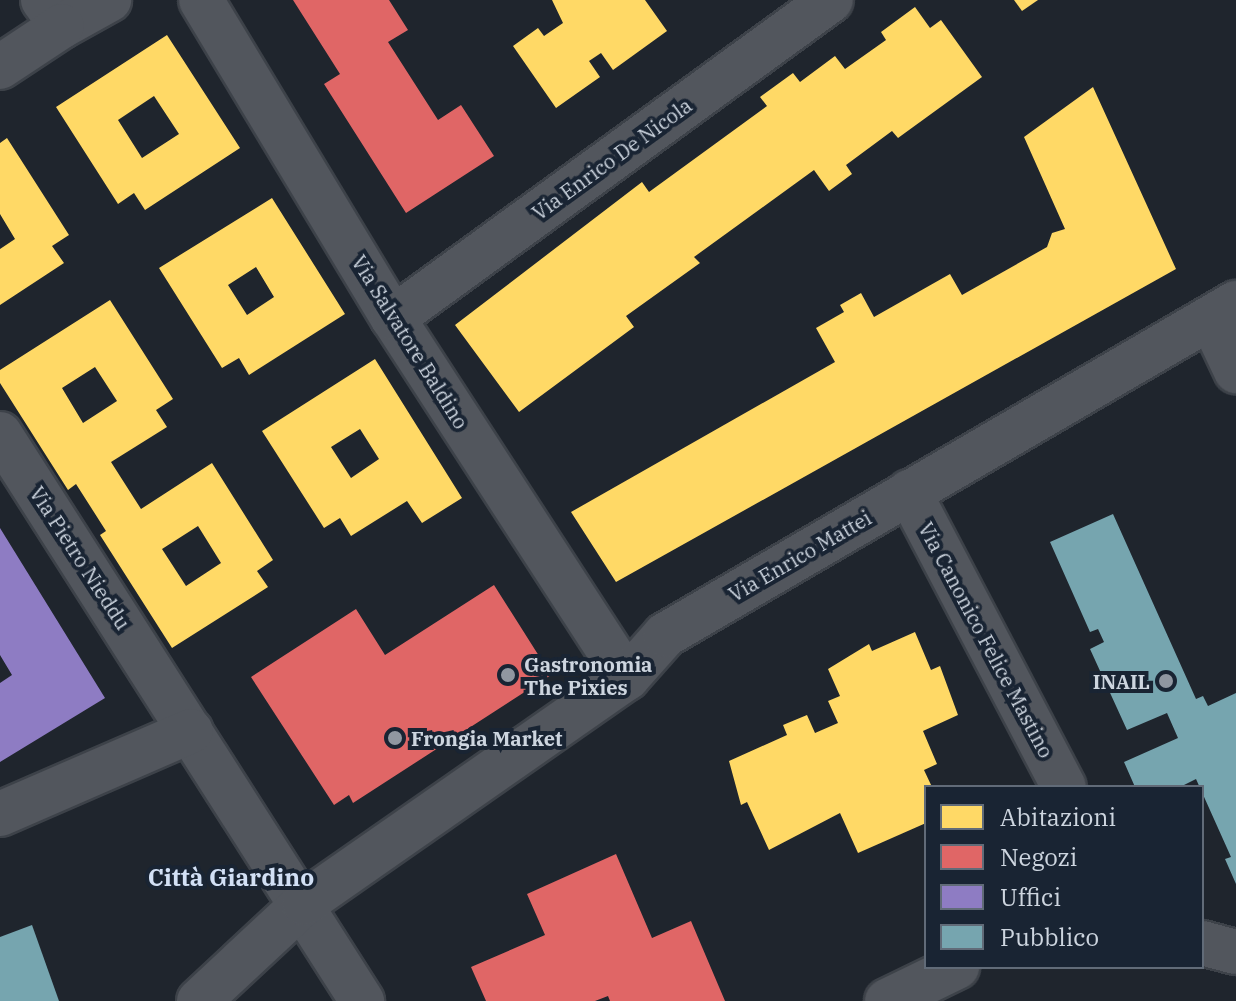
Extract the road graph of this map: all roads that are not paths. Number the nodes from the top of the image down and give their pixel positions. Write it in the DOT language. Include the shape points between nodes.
graph roads {
  1 [pos="109,0"];
  2 [pos="201,0"];
  3 [pos="831,0"];
  4 [pos="52,13"];
  5 [pos="0,67"];
  6 [pos="1223,310"];
  7 [pos="393,318"];
  8 [pos="1236,371"];
  9 [pos="0,434"];
  10 [pos="909,492"];
  11 [pos="627,678"];
  12 [pos="191,731"];
  13 [pos="1063,785"];
  14 [pos="0,814"];
  15 [pos="304,903"];
  16 [pos="1204,944"];
  17 [pos="1236,952"];
  18 [pos="953,969"];
  19 [pos="199,1001"];
  20 [pos="362,1001"];
  21 [pos="887,1001"];
  1 -- 4 [label="street"];
  2 -- 7 [label="street, Via Salvatore Baldino"];
  3 -- 7 [label="street, Via Enrico De Nicola"];
  4 -- 5 [label="street"];
  6 -- 8 [label="street"];
  6 -- 10 [label="street, Via Enrico Mattei"];
  7 -- 11 [label="street, Via Salvatore Baldino"];
  9 -- 12 [label="street, Via Pietro Nieddu"];
  10 -- 11 [label="street, Via Enrico Mattei" via="665,635"];
  10 -- 13 [label="street, Via Canonico Felice Mastino"];
  11 -- 15 [label="street, Via Enrico Mattei"];
  12 -- 14 [label="street"];
  12 -- 15 [label="street, Via Pietro Nieddu"];
  15 -- 19 [label="street, Via Enrico Mattei"];
  15 -- 20 [label="street, Via Pietro Nieddu"];
  16 -- 17 [label="street"];
  18 -- 21 [label="street"];
}
